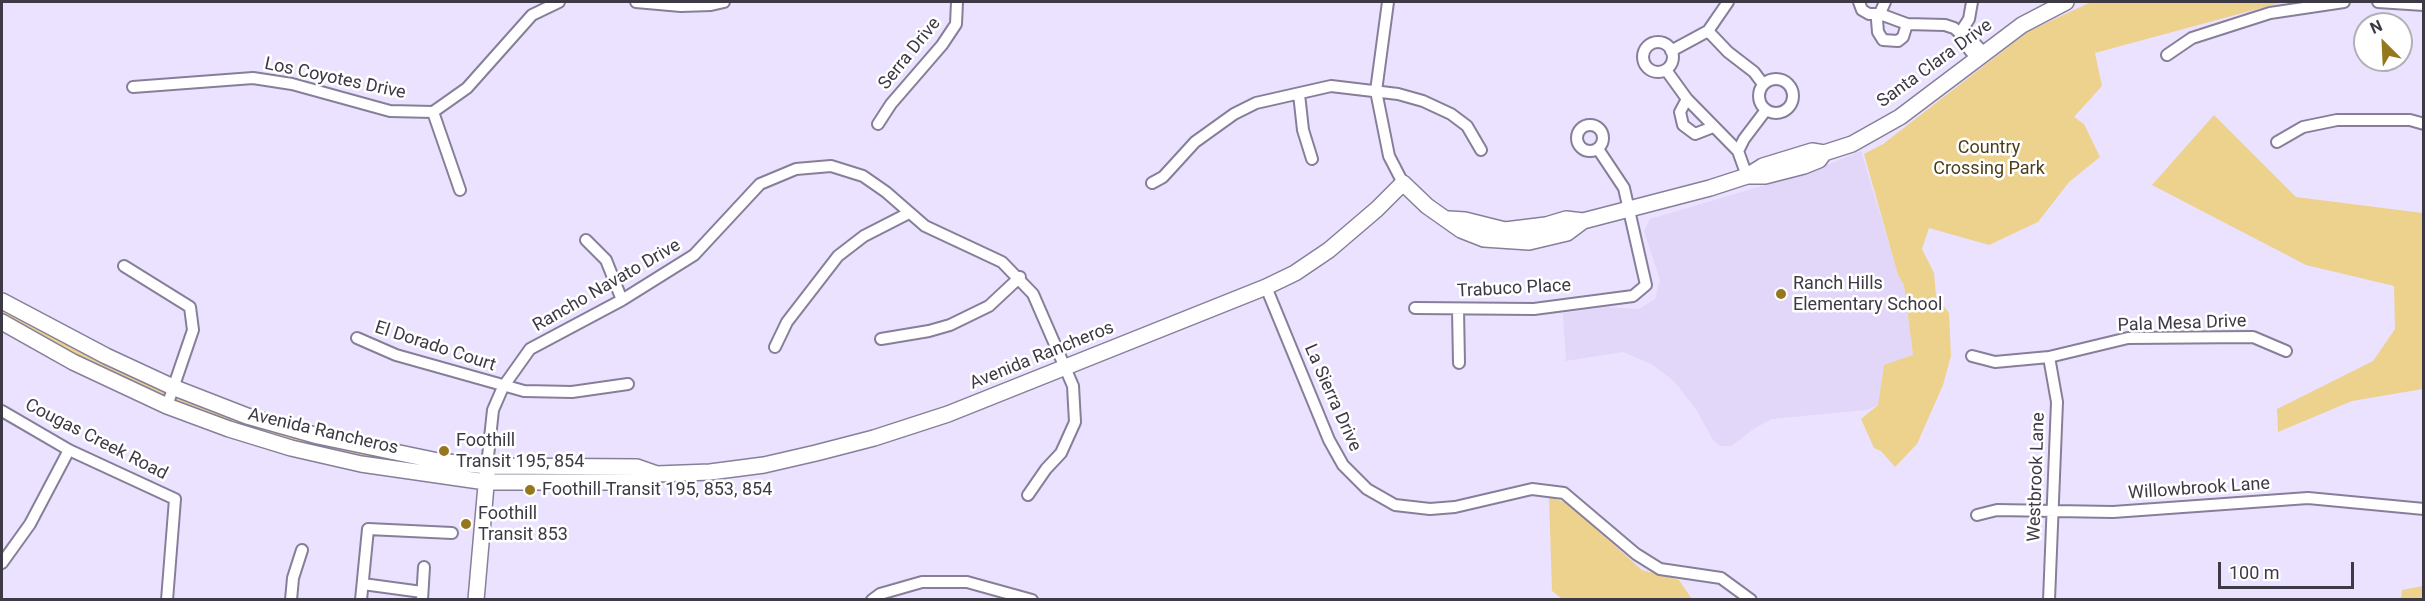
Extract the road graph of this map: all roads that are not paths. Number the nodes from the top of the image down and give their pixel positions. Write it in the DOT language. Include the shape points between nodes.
graph roads {
  1 [pos="559,2"];
  2 [pos="636,2"];
  3 [pos="724,2"];
  4 [pos="957,2"];
  5 [pos="1388,2"];
  6 [pos="1728,2"];
  7 [pos="1859,2"];
  8 [pos="1886,2"];
  9 [pos="1972,2"];
  10 [pos="2066,2"];
  11 [pos="2344,2"];
  12 [pos="2378,2"];
  13 [pos="2424,5"];
  14 [pos="1880,14"];
  15 [pos="1907,24"];
  16 [pos="1708,31"];
  17 [pos="1960,33"];
  18 [pos="1671,51"];
  19 [pos="1980,55"];
  20 [pos="2167,55"];
  21 [pos="1666,70"];
  22 [pos="1763,84"];
  23 [pos="133,87"];
  24 [pos="1376,91"];
  25 [pos="1299,94"];
  26 [pos="1687,99"];
  27 [pos="1766,110"];
  28 [pos="433,112"];
  29 [pos="878,124"];
  30 [pos="2424,124"];
  31 [pos="1713,127"];
  32 [pos="2277,142"];
  33 [pos="1598,149"];
  34 [pos="1481,150"];
  35 [pos="1738,151"];
  36 [pos="1312,159"];
  37 [pos="1747,176"];
  38 [pos="1152,183"];
  39 [pos="1403,183"];
  40 [pos="460,190"];
  41 [pos="1630,209"];
  42 [pos="909,213"];
  43 [pos="586,240"];
  44 [pos="123,266"];
  45 [pos="1020,278"];
  46 [pos="1266,287"];
  47 [pos="622,300"];
  48 [pos="2,301"];
  49 [pos="1415,308"];
  50 [pos="1458,309"];
  51 [pos="2,322"];
  52 [pos="357,338"];
  53 [pos="881,339"];
  54 [pos="775,347"];
  55 [pos="2286,351"];
  56 [pos="1972,356"];
  57 [pos="2049,357"];
  58 [pos="1460,363"];
  59 [pos="1065,369"];
  60 [pos="628,384"];
  61 [pos="503,387"];
  62 [pos="175,388"];
  63 [pos="167,406"];
  64 [pos="2,411"];
  65 [pos="69,450"];
  66 [pos="487,474"];
  67 [pos="1028,495"];
  68 [pos="2424,509"];
  69 [pos="2053,510"];
  70 [pos="1977,515"];
  71 [pos="452,533"];
  72 [pos="302,550"];
  73 [pos="2,563"];
  74 [pos="424,567"];
  75 [pos="363,584"];
  76 [pos="422,596"];
  77 [pos="167,600"];
  78 [pos="291,600"];
  79 [pos="361,600"];
  80 [pos="476,600"];
  81 [pos="872,600"];
  82 [pos="1032,600"];
  83 [pos="1751,600"];
  84 [pos="2049,600"];
  1 -- 28 [label="street" via="532,15 467,88"];
  2 -- 3 [label="street" via="681,6"];
  4 -- 29 [label="street, Serra Drive" via="956,24"];
  5 -- 24 [label="street"];
  6 -- 16 [label="street"];
  7 -- 14 [label="street" via="1862,10"];
  8 -- 14 [label="street"];
  9 -- 17 [label="street" via="1969,19"];
  10 -- 19 [label="main road, Santa Clara Drive" via="2022,25"];
  11 -- 20 [label="street" via="2270,13 2192,38"];
  12 -- 13 [label="street"];
  14 -- 15 [label="street"];
  14 -- 15 [label="street" via="1878,32 1887,42 1903,37"];
  15 -- 17 [label="street" via="1945,25"];
  16 -- 18 [label="street"];
  16 -- 22 [label="street"];
  17 -- 19 [label="street" via="1960,38"];
  18 -- 21 [label="street"];
  18 -- 21 [label="street" via="1660,42 1644,52 1648,68 1654,72"];
  19 -- 37 [label="main road, Santa Clara Drive" via="1900,117 1852,144 1824,153 1812,151 1763,166"];
  21 -- 26 [label="street"];
  22 -- 27 [label="street" via="1759,97"];
  22 -- 27 [label="street" via="1780,79 1791,87 1793,94 1785,111"];
  23 -- 28 [label="street, Los Coyotes Drive" via="253,78 292,84 390,111"];
  24 -- 25 [label="street" via="1331,87"];
  24 -- 34 [label="street" via="1423,101 1451,114 1467,126"];
  24 -- 39 [label="street" via="1389,156"];
  25 -- 36 [label="street" via="1303,130"];
  25 -- 38 [label="street" via="1256,103 1234,114 1195,142 1163,177"];
  26 -- 31 [label="street"];
  26 -- 31 [label="street" via="1680,112 1683,125 1695,134"];
  27 -- 35 [label="street"];
  28 -- 40 [label="street"];
  30 -- 32 [label="street" via="2410,120 2337,120 2303,127"];
  31 -- 35 [label="street"];
  33 -- 41 [label="street" via="1624,188"];
  35 -- 37 [label="street"];
  37 -- 41 [label="main road, Santa Clara Drive"];
  39 -- 41 [label="main road, Santa Clara Drive" via="1427,206 1449,219 1505,230 1566,219 1583,220"];
  39 -- 46 [label="main road, Avenida Rancheros" via="1329,250"];
  41 -- 50 [label="street, Trabuco Place" via="1646,285 1633,296 1534,309"];
  42 -- 45 [label="street, Rancho Navato Drive" via="942,236 1002,262"];
  42 -- 47 [label="street, Rancho Navato Drive" via="863,176 831,166 796,169 760,184 694,255"];
  42 -- 54 [label="street" via="864,236 838,256 787,322"];
  43 -- 47 [label="street" via="606,260"];
  44 -- 62 [label="street" via="190,307 193,330"];
  45 -- 53 [label="street" via="989,306 950,325"];
  45 -- 59 [label="street, Rancho Navato Drive" via="1043,314"];
  46 -- 59 [label="main road, Avenida Rancheros"];
  46 -- 83 [label="street, La Sierra Drive" via="1329,440 1343,465 1366,489 1395,505 1430,509 1532,489 1564,493 1636,554 1660,569 1721,578"];
  47 -- 61 [label="street, Rancho Navato Drive" via="530,349"];
  48 -- 62 [label="main road, Avenida Rancheros"];
  49 -- 50 [label="street, Trabuco Place"];
  50 -- 58 [label="street"];
  51 -- 63 [label="main road, Avenida Rancheros" via="72,362"];
  52 -- 61 [label="street, El Dorado Court" via="396,356"];
  55 -- 57 [label="street, Pala Mesa Drive" via="2253,337 2128,338"];
  56 -- 57 [label="street, Pala Mesa Drive" via="1995,362"];
  57 -- 69 [label="street, Westbrook Lane" via="2057,402"];
  59 -- 66 [label="main road, Avenida Rancheros" via="874,438 764,465 657,474 637,467"];
  59 -- 67 [label="street, Rancho Navato Drive" via="1073,386 1075,422 1061,453"];
  60 -- 61 [label="street, El Dorado Court" via="548,393"];
  61 -- 66 [label="street, Rancho Navato Drive" via="493,410"];
  62 -- 63 [label="street"];
  62 -- 66 [label="main road, Avenida Rancheros" via="247,416 318,436"];
  63 -- 66 [label="main road, Avenida Rancheros" via="291,448 371,466"];
  64 -- 65 [label="street, Cougas Creek Road"];
  65 -- 73 [label="street" via="30,524"];
  65 -- 77 [label="street, Cougas Creek Road" via="175,499"];
  66 -- 80 [label="main road"];
  68 -- 69 [label="street, Willowbrook Lane" via="2308,498 2113,512"];
  69 -- 70 [label="street, Willowbrook Lane" via="1997,510"];
  69 -- 84 [label="street, Westbrook Lane"];
  71 -- 75 [label="street" via="368,529"];
  72 -- 78 [label="street"];
  74 -- 76 [label="street"];
  75 -- 76 [label="street"];
  75 -- 79 [label="street"];
  81 -- 82 [label="street" via="922,582 966,582"];
}
